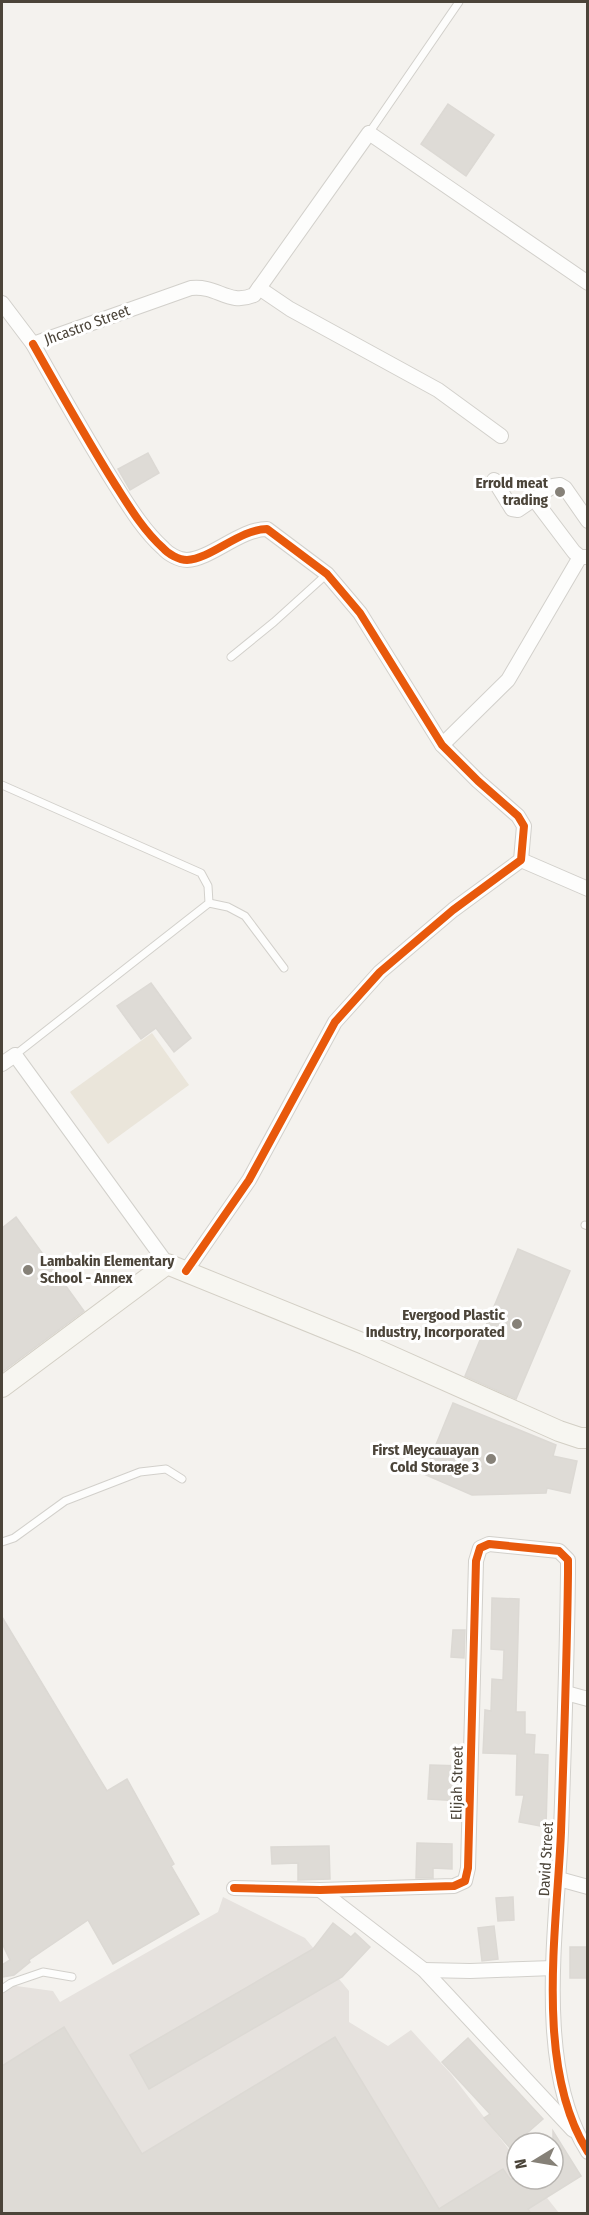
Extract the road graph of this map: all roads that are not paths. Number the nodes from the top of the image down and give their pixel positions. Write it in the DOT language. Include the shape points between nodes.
graph roads {
  1 [pos="459,2"];
  2 [pos="369,133"];
  3 [pos="588,283"];
  4 [pos="259,288"];
  5 [pos="2,303"];
  6 [pos="33,344"];
  7 [pos="501,436"];
  8 [pos="494,480"];
  9 [pos="534,499"];
  10 [pos="588,521"];
  11 [pos="584,557"];
  12 [pos="327,574"];
  13 [pos="231,657"];
  14 [pos="442,745"];
  15 [pos="2,785"];
  16 [pos="521,860"];
  17 [pos="588,889"];
  18 [pos="209,903"];
  19 [pos="284,968"];
  20 [pos="15,1054"];
  21 [pos="2,1064"];
  22 [pos="167,1264"];
  23 [pos="186,1271"];
  24 [pos="2,1388"];
  25 [pos="588,1438"];
  26 [pos="182,1479"];
  27 [pos="2,1542"];
  28 [pos="568,1560"];
  29 [pos="566,1693"];
  30 [pos="588,1699"];
  31 [pos="559,1879"];
  32 [pos="588,1887"];
  33 [pos="234,1888"];
  34 [pos="320,1890"];
  35 [pos="553,1968"];
  36 [pos="424,1970"];
  37 [pos="72,1977"];
  38 [pos="2,1989"];
  39 [pos="576,2134"];
  40 [pos="588,2152"];
  1 -- 2 [label="lane"];
  2 -- 3 [label="street"];
  2 -- 4 [label="street"];
  4 -- 6 [label="street, Jhcastro Street" via="254,295 240,300 208,288 191,288"];
  4 -- 7 [label="street" via="438,390"];
  5 -- 6 [label="street, Jhcastro Street"];
  6 -- 12 [label="street" via="118,489 163,549 186,560 267,529"];
  8 -- 9 [label="street" via="512,509 518,510"];
  9 -- 10 [label="street" via="560,485"];
  9 -- 11 [label="street" via="573,552"];
  11 -- 14 [label="street" via="508,680"];
  12 -- 13 [label="lane"];
  12 -- 14 [label="street" via="360,614"];
  14 -- 16 [label="street" via="518,816 524,826"];
  15 -- 18 [label="lane" via="201,873 208,886"];
  16 -- 17 [label="street"];
  16 -- 23 [label="street" via="453,910 380,972 335,1022 249,1180"];
  18 -- 19 [label="lane" via="245,916"];
  18 -- 20 [label="lane"];
  20 -- 21 [label="street"];
  20 -- 22 [label="street"];
  22 -- 23 [label="street"];
  22 -- 24 [label="street"];
  23 -- 25 [label="street" via="364,1344 559,1431"];
  26 -- 27 [label="lane" via="166,1469 140,1473 65,1501 14,1538"];
  28 -- 29 [label="street, David Street"];
  28 -- 34 [label="street, Elijah Street" via="559,1551 489,1544 480,1548 476,1561 465,1881 454,1886"];
  29 -- 30 [label="street"];
  29 -- 31 [label="street, David Street"];
  31 -- 32 [label="street"];
  31 -- 35 [label="street, David Street"];
  33 -- 34 [label="street, Elijah Street"];
  34 -- 36 [label="street"];
  35 -- 36 [label="street"];
  35 -- 39 [label="street, David Street" via="556,2060"];
  36 -- 39 [label="street"];
  37 -- 38 [label="lane" via="43,1972"];
  39 -- 40 [label="street, David Street"];
}
